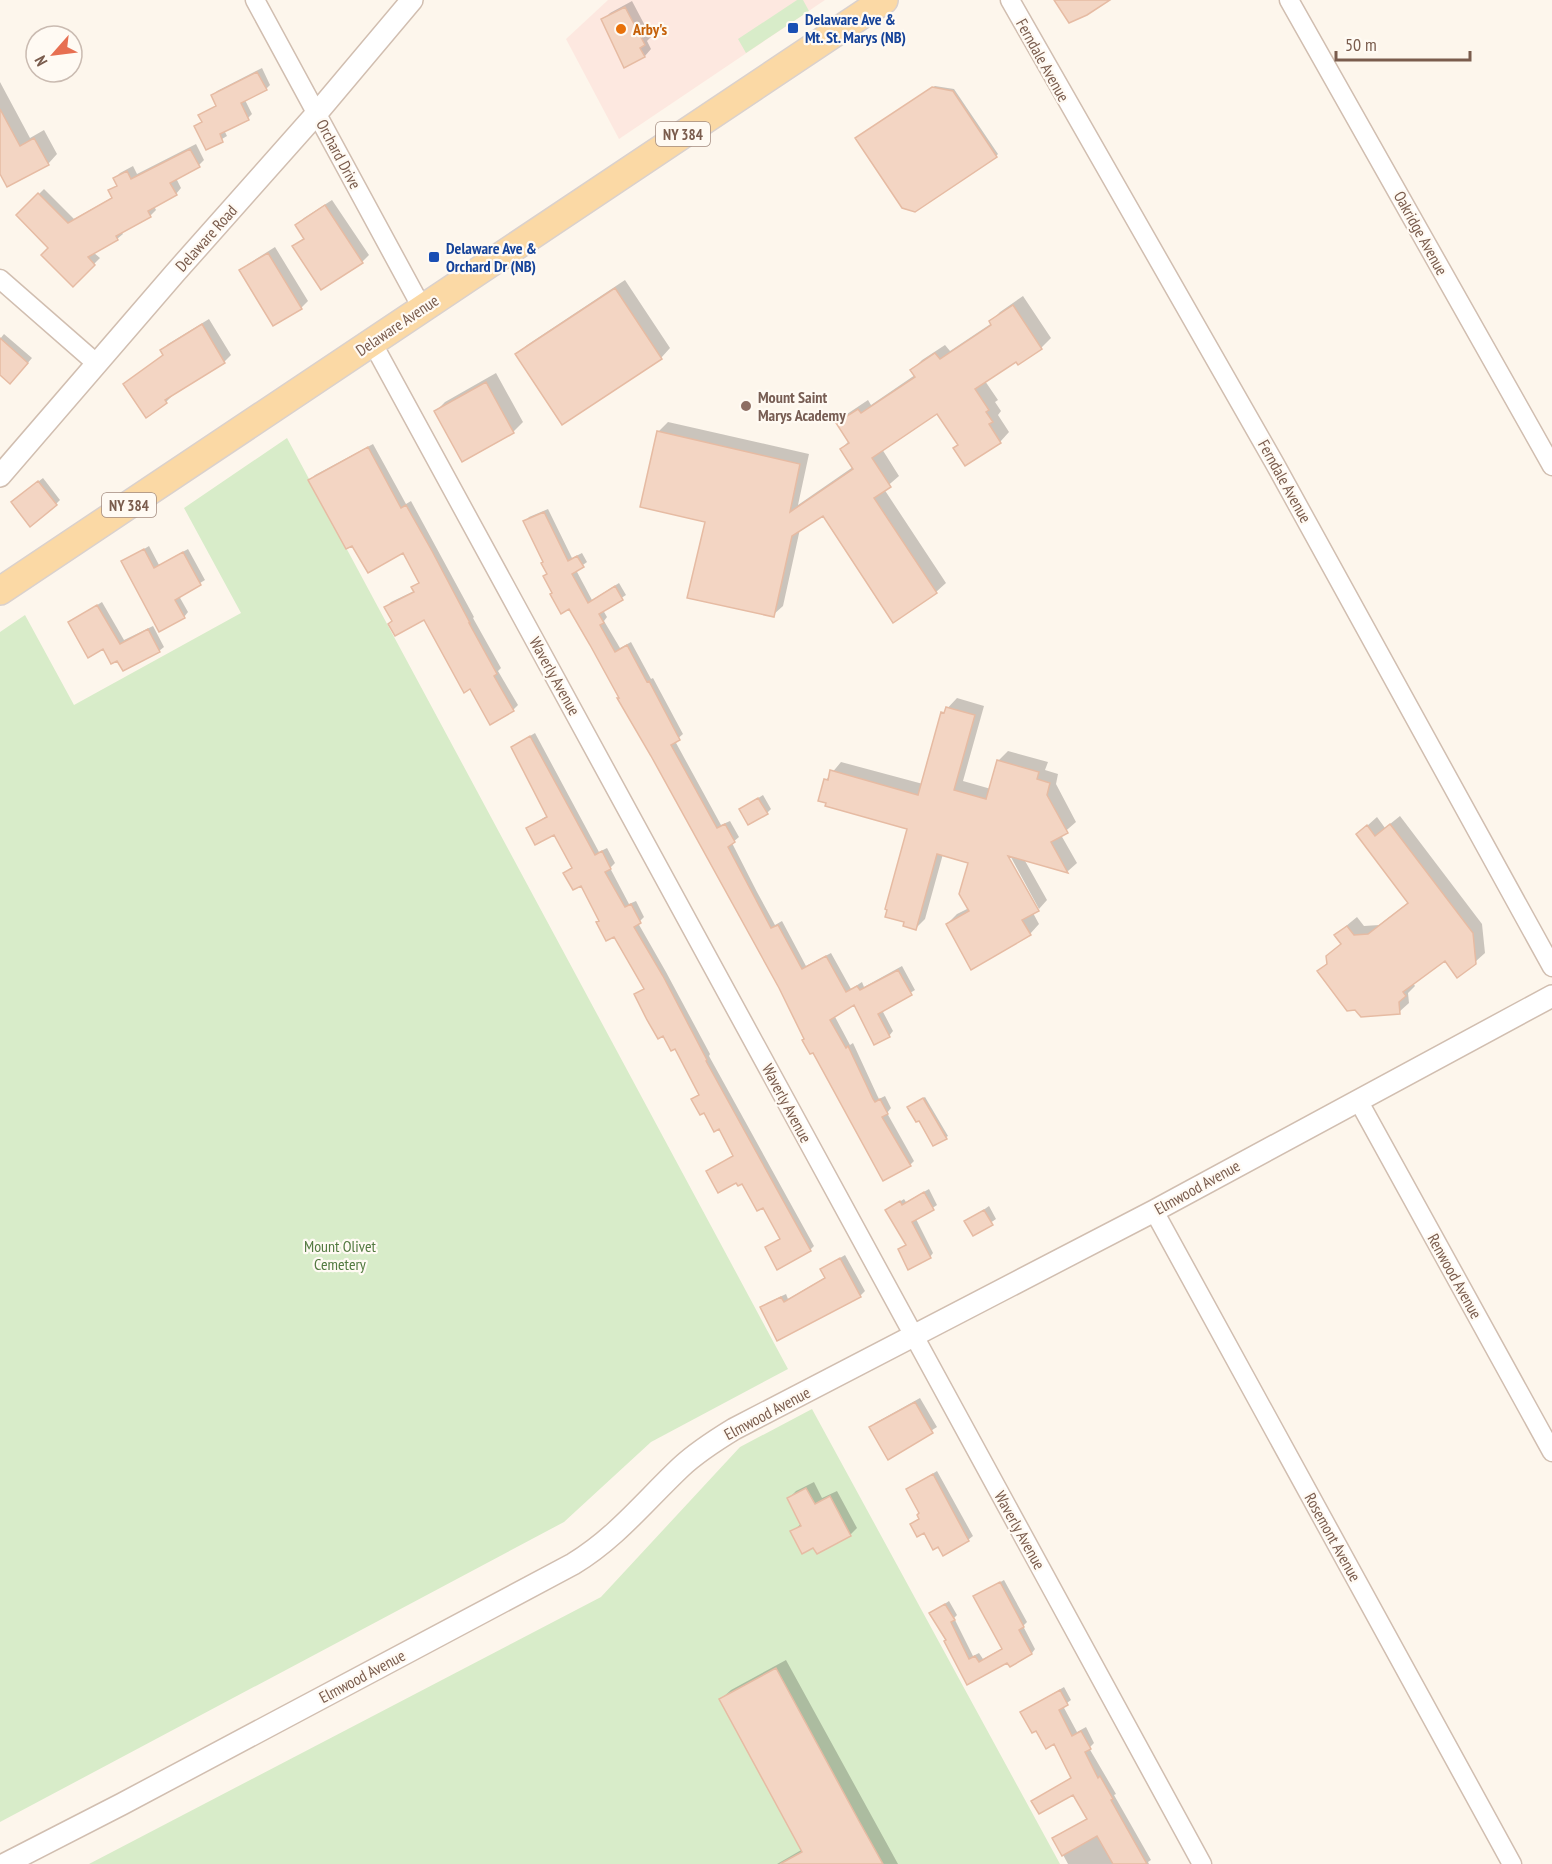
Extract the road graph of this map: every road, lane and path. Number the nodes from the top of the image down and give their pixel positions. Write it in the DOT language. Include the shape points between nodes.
graph roads {
  1 [pos="255,0"];
  2 [pos="412,0"];
  3 [pos="884,0"];
  4 [pos="1010,0"];
  5 [pos="1289,0"];
  6 [pos="317,113"];
  7 [pos="0,279"];
  8 [pos="422,308"];
  9 [pos="372,342"];
  10 [pos="96,363"];
  11 [pos="1552,466"];
  12 [pos="0,476"];
  13 [pos="0,591"];
  14 [pos="1552,967"];
  15 [pos="1552,996"];
  16 [pos="1359,1100"];
  17 [pos="1154,1211"];
  18 [pos="915,1337"];
  19 [pos="1552,1452"];
  20 [pos="5,1864"];
  21 [pos="1202,1864"];
  22 [pos="1512,1864"];
  1 -- 6 [label="street, Orchard Drive"];
  2 -- 6 [label="street, Delaware Road"];
  3 -- 8 [label="main road, Delaware Avenue / NY 384"];
  4 -- 14 [label="street, Ferndale Avenue" via="1275,464"];
  5 -- 11 [label="street, Oakridge Avenue"];
  6 -- 8 [label="street, Orchard Drive"];
  6 -- 10 [label="street, Delaware Road"];
  7 -- 10 [label="street"];
  8 -- 9 [label="main road, Delaware Avenue / NY 384"];
  9 -- 13 [label="main road, Delaware Avenue / NY 384"];
  9 -- 18 [label="street, Waverly Avenue"];
  10 -- 12 [label="street, Delaware Road"];
  15 -- 16 [label="street, Elmwood Avenue"];
  16 -- 17 [label="street, Elmwood Avenue"];
  16 -- 19 [label="street, Renwood Avenue"];
  17 -- 18 [label="street, Elmwood Avenue"];
  17 -- 22 [label="street, Rosemont Avenue"];
  18 -- 20 [label="street, Elmwood Avenue" via="717,1439 682,1467 612,1537 573,1564"];
  18 -- 21 [label="street, Waverly Avenue"];
}
